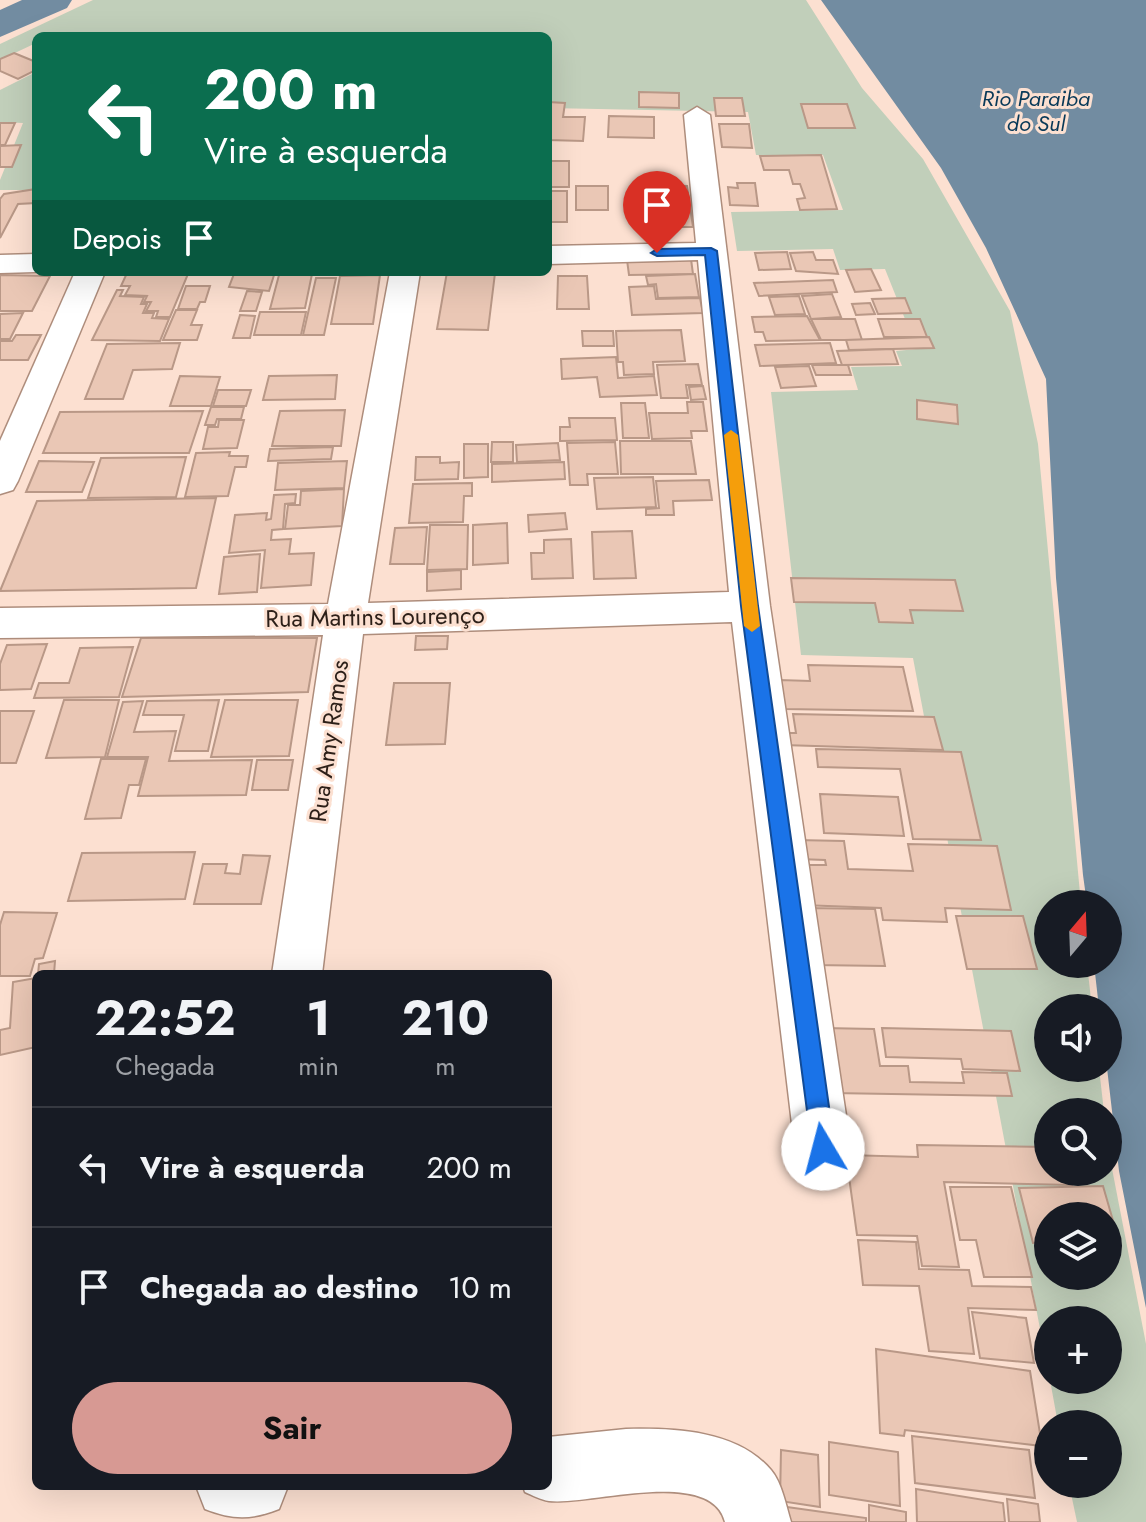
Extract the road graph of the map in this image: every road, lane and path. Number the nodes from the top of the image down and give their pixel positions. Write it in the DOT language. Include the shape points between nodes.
graph roads {
  1 [pos="697,115"];
  2 [pos="711,251"];
  3 [pos="552,255"];
  4 [pos="32,263"];
  5 [pos="0,264"];
  6 [pos="88,276"];
  7 [pos="404,276"];
  8 [pos="0,481"];
  9 [pos="750,606"];
  10 [pos="345,619"];
  11 [pos="0,623"];
  12 [pos="298,970"];
  13 [pos="823,1149"];
  14 [pos="552,1469"];
  15 [pos="758,1522"];
  1 -- 2 [label="street"];
  2 -- 3 [label="street"];
  2 -- 9 [label="street"];
  4 -- 5 [label="street"];
  6 -- 8 [label="street"];
  7 -- 10 [label="street, Rua Amy Ramos"];
  9 -- 10 [label="street, Rua Martins Lourenço"];
  9 -- 13 [label="street"];
  10 -- 11 [label="street, Rua Martins Lourenço"];
  10 -- 12 [label="street, Rua Amy Ramos"];
  14 -- 15 [label="street" via="686,1461 722,1469 749,1493"];
}
